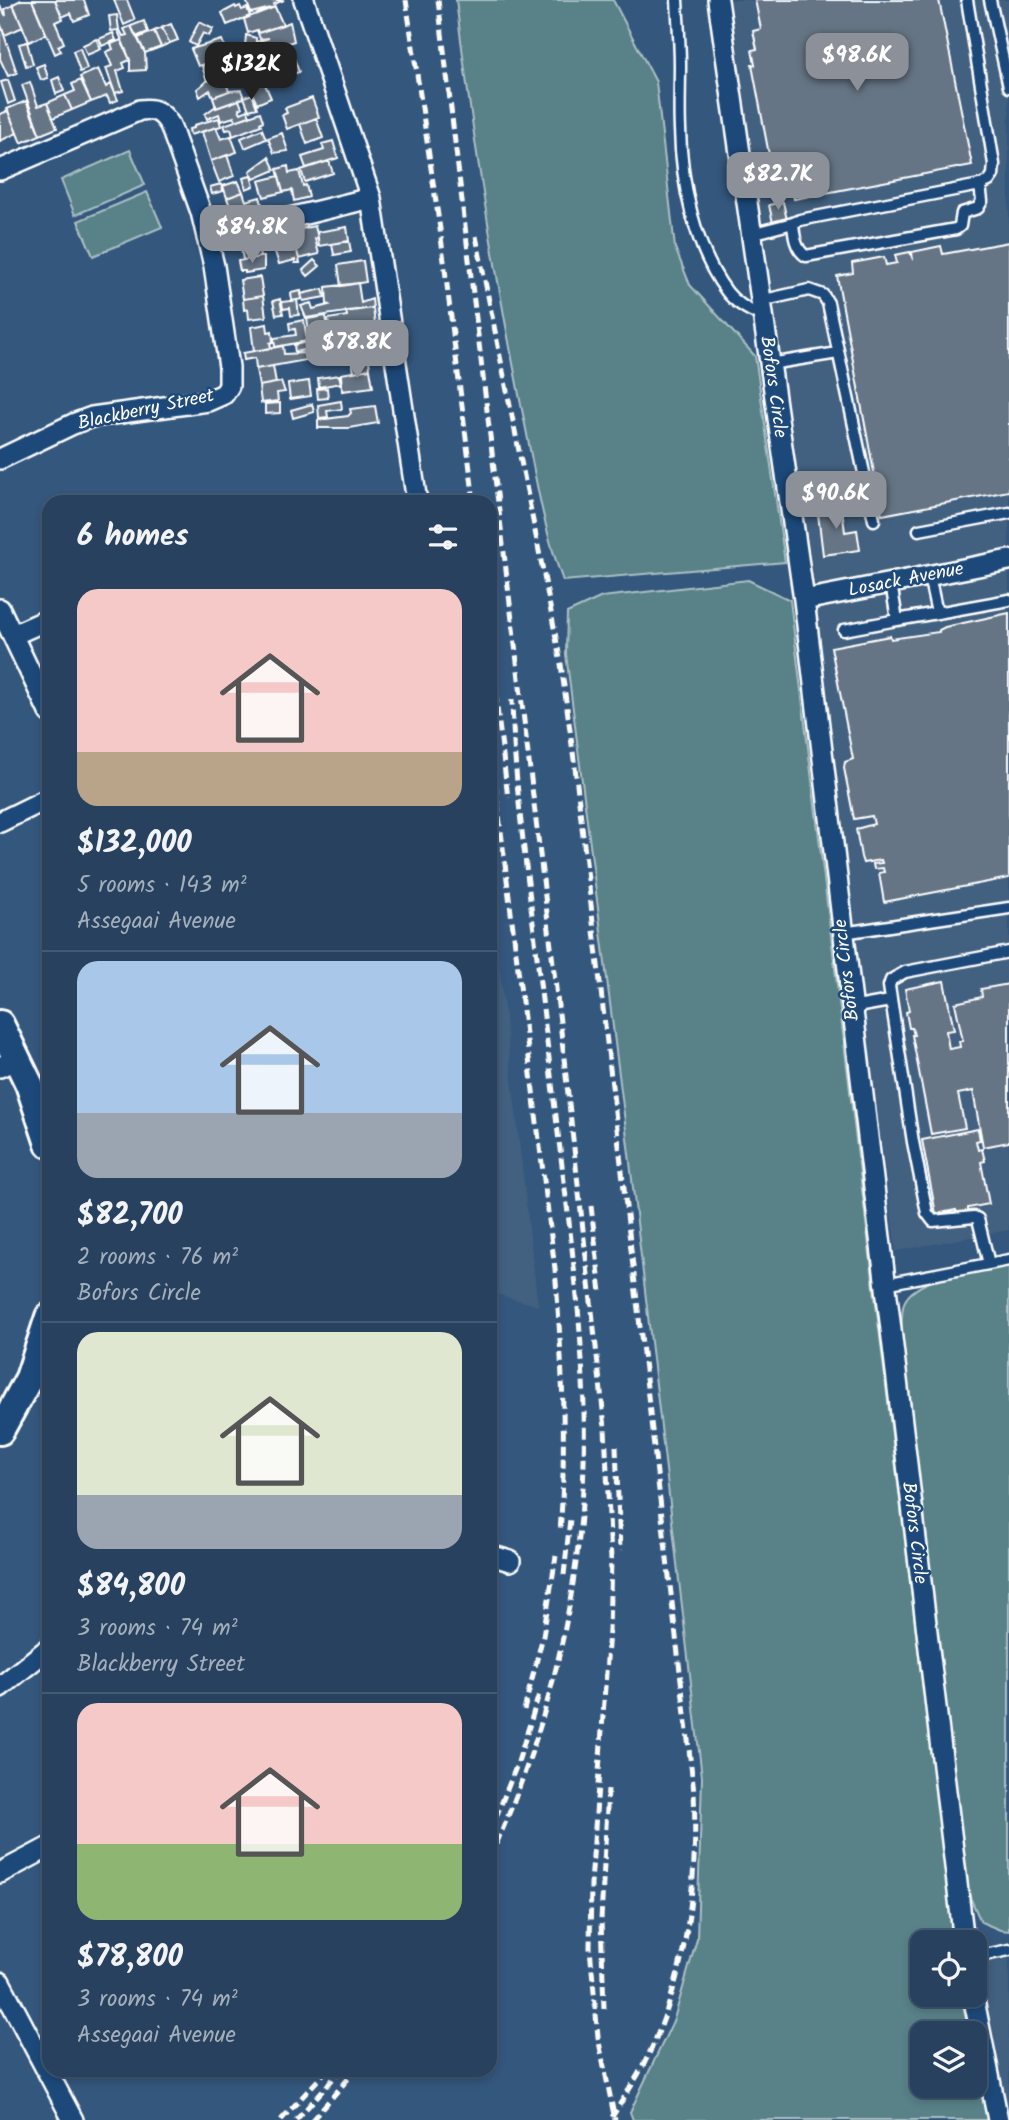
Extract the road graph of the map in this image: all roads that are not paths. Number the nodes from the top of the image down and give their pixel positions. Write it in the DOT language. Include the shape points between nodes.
graph roads {
  1 [pos="304,0"];
  2 [pos="677,0"];
  3 [pos="718,0"];
  4 [pos="967,0"];
  5 [pos="990,0"];
  6 [pos="1009,87"];
  7 [pos="0,170"];
  8 [pos="980,185"];
  9 [pos="371,198"];
  10 [pos="793,223"];
  11 [pos="751,234"];
  12 [pos="208,238"];
  13 [pos="761,309"];
  14 [pos="838,353"];
  15 [pos="769,364"];
  16 [pos="0,460"];
  17 [pos="416,495"];
  18 [pos="1009,513"];
  19 [pos="874,520"];
  20 [pos="919,530"];
  21 [pos="1009,560"];
  22 [pos="929,576"];
  23 [pos="891,583"];
  24 [pos="804,600"];
  25 [pos="1009,600"];
  26 [pos="0,609"];
  27 [pos="937,612"];
  28 [pos="897,620"];
  29 [pos="42,622"];
  30 [pos="844,630"];
  31 [pos="13,635"];
  32 [pos="42,697"];
  33 [pos="42,802"];
  34 [pos="0,822"];
  35 [pos="1009,908"];
  36 [pos="842,933"];
  37 [pos="1009,952"];
  38 [pos="890,1001"];
  39 [pos="851,1008"];
  40 [pos="0,1024"];
  41 [pos="8,1063"];
  42 [pos="42,1120"];
  43 [pos="1009,1260"];
  44 [pos="989,1264"];
  45 [pos="885,1284"];
  46 [pos="42,1346"];
  47 [pos="0,1431"];
  48 [pos="497,1557"];
  49 [pos="510,1561"];
  50 [pos="42,1654"];
  51 [pos="0,1687"];
  52 [pos="42,1851"];
  53 [pos="0,1873"];
  54 [pos="963,1930"];
  55 [pos="1009,1950"];
  56 [pos="987,1954"];
  57 [pos="0,1982"];
  58 [pos="975,2007"];
  59 [pos="42,2061"];
  60 [pos="50,2077"];
  61 [pos="73,2120"];
  62 [pos="998,2120"];
  1 -- 9 [label="street"];
  2 -- 13 [label="lane" via="680,132 697,232 728,294 746,309"];
  3 -- 11 [label="street, Bofors Circle"];
  4 -- 8 [label="lane" via="994,164 993,175"];
  5 -- 6 [label="lane"];
  7 -- 12 [label="street, Blackberry Street" via="140,110 157,110 170,125"];
  8 -- 10 [label="lane"];
  8 -- 10 [label="lane" via="978,208 962,213 960,226 946,231 806,256 794,237"];
  9 -- 12 [label="street"];
  9 -- 17 [label="street"];
  10 -- 11 [label="lane"];
  11 -- 13 [label="street, Bofors Circle"];
  12 -- 16 [label="street, Blackberry Street" via="229,367 224,394 208,401 92,417"];
  13 -- 14 [label="lane" via="809,290 823,295"];
  13 -- 15 [label="street, Bofors Circle"];
  14 -- 15 [label="lane"];
  14 -- 19 [label="lane"];
  15 -- 24 [label="street, Bofors Circle"];
  18 -- 20 [label="lane"];
  21 -- 22 [label="street, Losack Avenue"];
  22 -- 23 [label="street, Losack Avenue"];
  22 -- 27 [label="lane"];
  23 -- 24 [label="street, Losack Avenue"];
  23 -- 28 [label="lane"];
  24 -- 36 [label="street, Bofors Circle"];
  25 -- 27 [label="lane"];
  26 -- 31 [label="street"];
  27 -- 28 [label="lane"];
  28 -- 30 [label="lane"];
  29 -- 31 [label="street"];
  31 -- 32 [label="street"];
  33 -- 34 [label="street"];
  35 -- 36 [label="lane"];
  36 -- 39 [label="street, Bofors Circle"];
  37 -- 38 [label="lane" via="905,972 891,981"];
  38 -- 39 [label="lane"];
  38 -- 44 [label="lane" via="927,1213 933,1221 978,1219"];
  39 -- 45 [label="street, Bofors Circle"];
  40 -- 41 [label="street"];
  41 -- 42 [label="street"];
  43 -- 44 [label="lane"];
  44 -- 45 [label="lane"];
  45 -- 54 [label="street, Bofors Circle"];
  46 -- 47 [label="street"];
  48 -- 49 [label="street"];
  50 -- 51 [label="street"];
  52 -- 53 [label="street"];
  55 -- 56 [label="lane"];
  57 -- 59 [label="street"];
  58 -- 62 [label="street"];
  60 -- 61 [label="street"];
}
